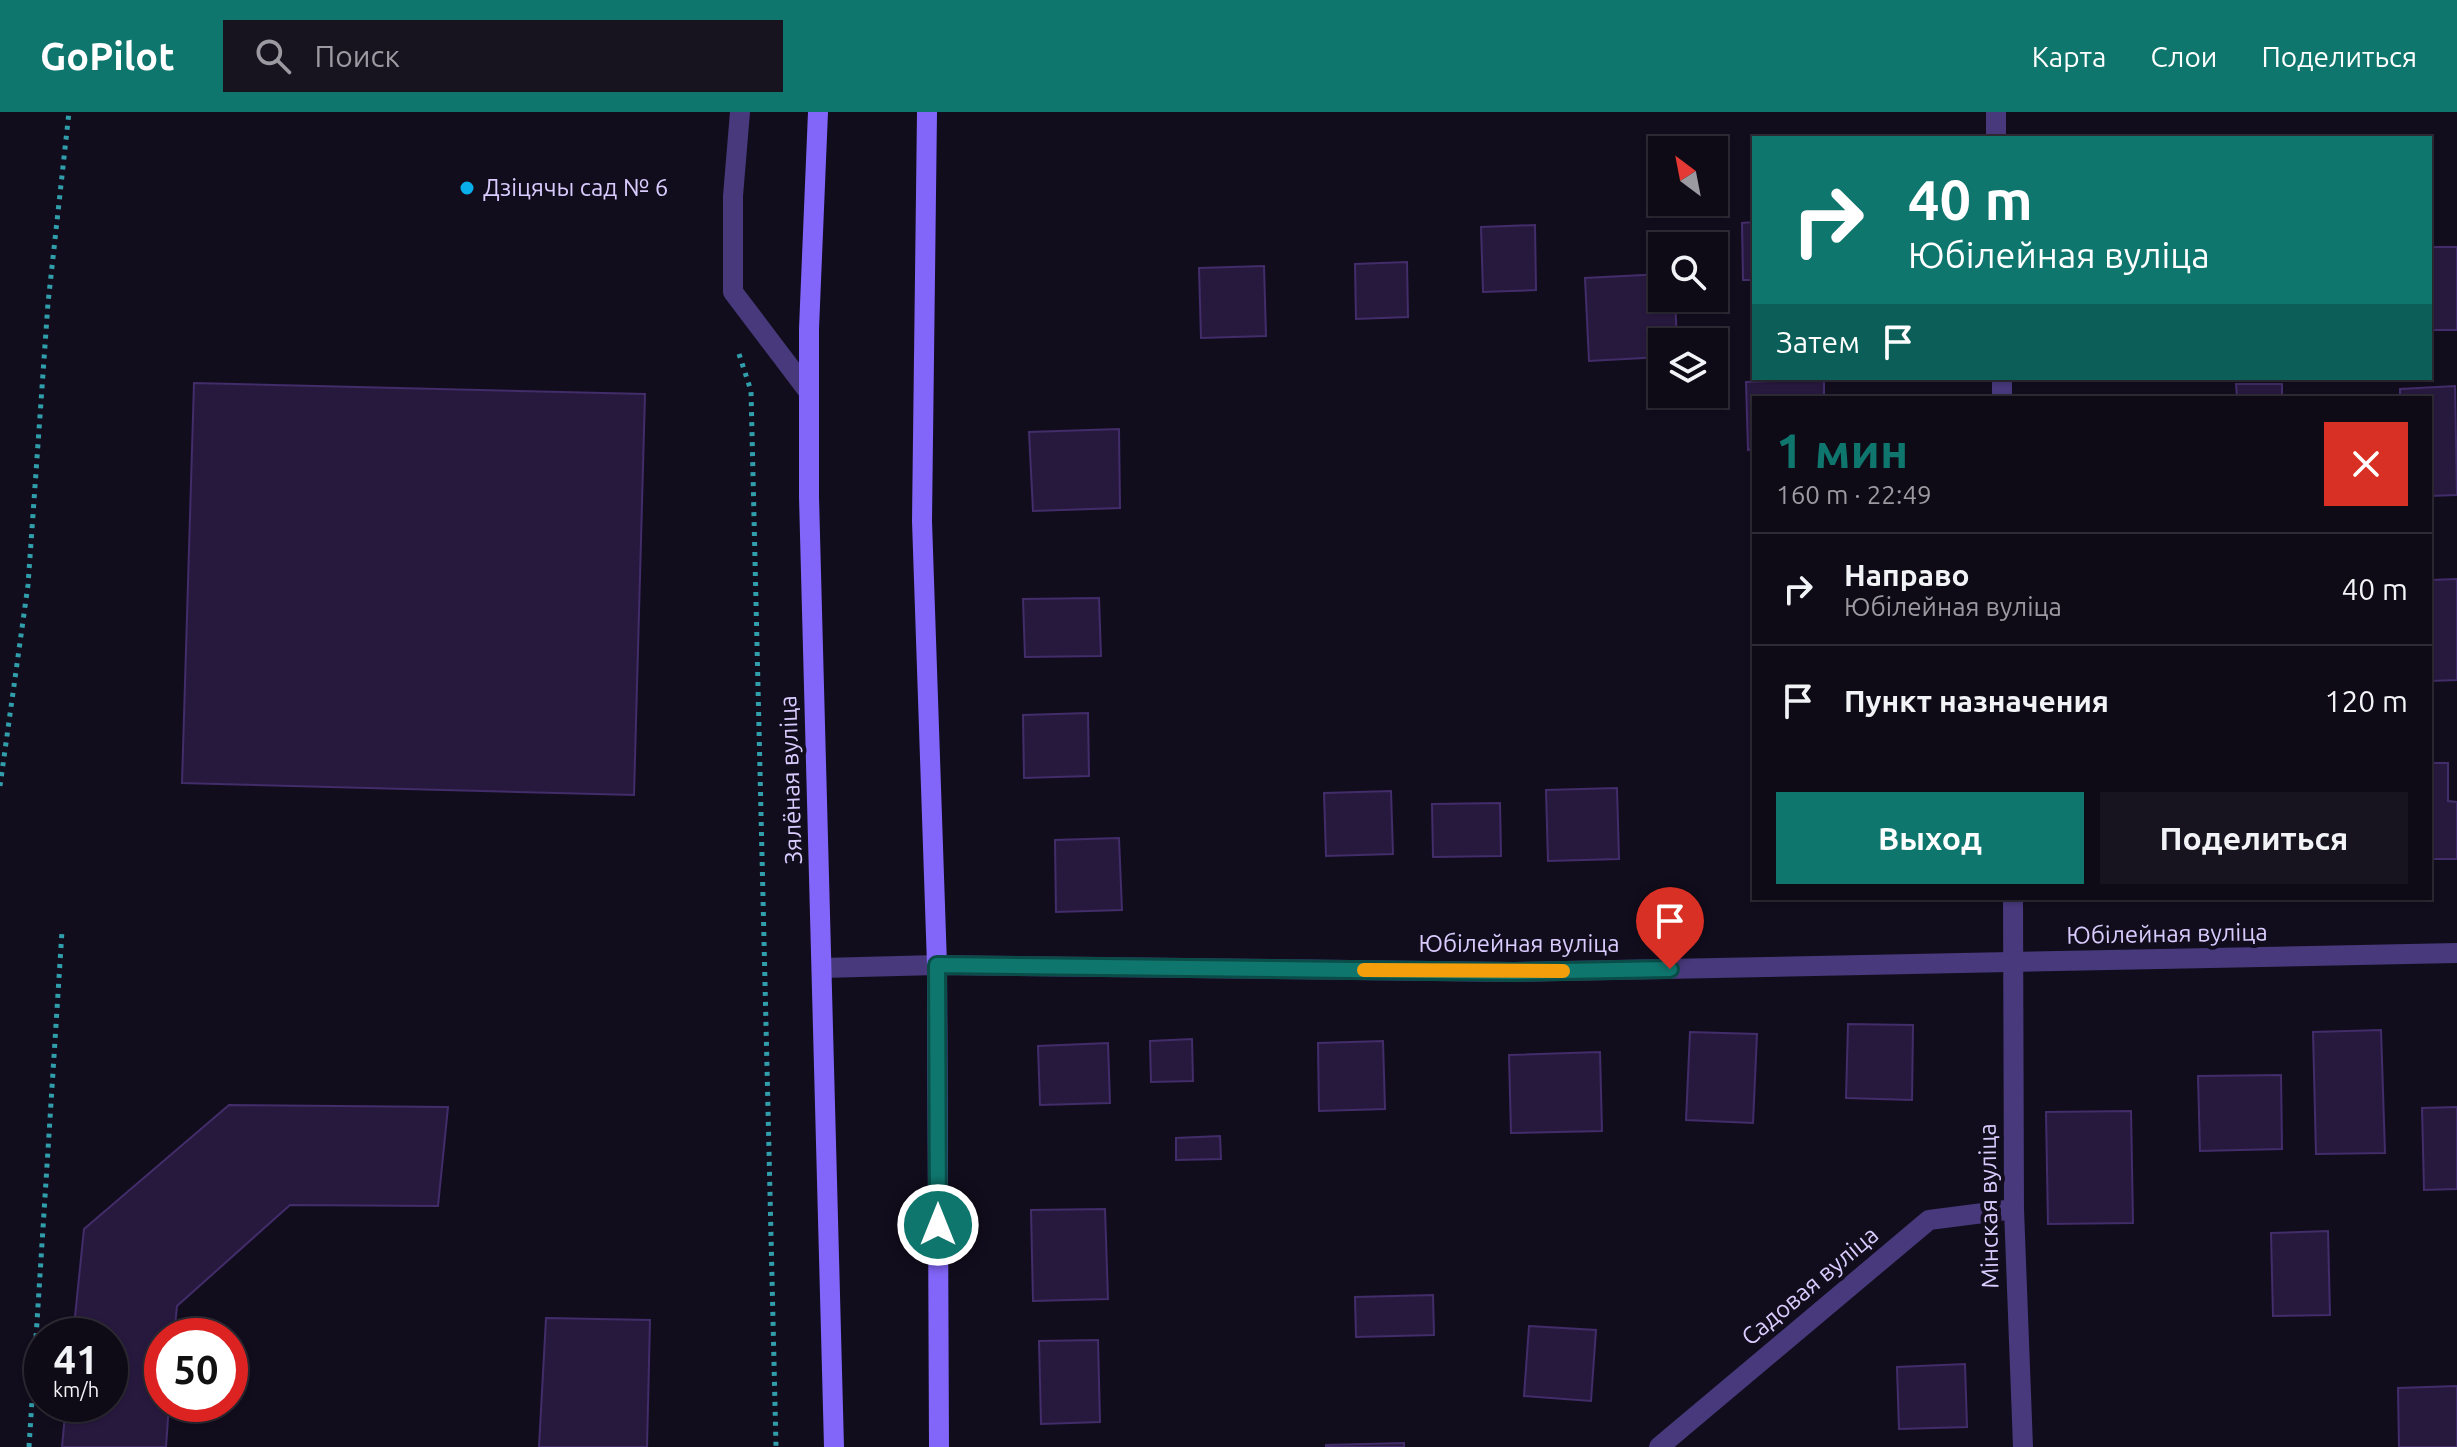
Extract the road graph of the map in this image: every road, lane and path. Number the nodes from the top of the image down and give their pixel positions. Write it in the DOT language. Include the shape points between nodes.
graph roads {
  1 [pos="69,112"];
  2 [pos="740,112"];
  3 [pos="818,112"];
  4 [pos="927,112"];
  5 [pos="1996,112"];
  6 [pos="1996,136"];
  7 [pos="736,346"];
  8 [pos="808,391"];
  9 [pos="0,786"];
  10 [pos="2013,900"];
  11 [pos="62,931"];
  12 [pos="2457,953"];
  13 [pos="2014,963"];
  14 [pos="937,965"];
  15 [pos="822,968"];
  16 [pos="2014,1209"];
  17 [pos="29,1447"];
  18 [pos="776,1447"];
  19 [pos="834,1447"];
  20 [pos="939,1447"];
  21 [pos="1659,1447"];
  22 [pos="2023,1447"];
  1 -- 9 [label="path" via="48,303 28,585"];
  2 -- 8 [label="street" via="733,292"];
  3 -- 8 [label="main road, Зялёная вуліца"];
  4 -- 14 [label="main road" via="922,521"];
  5 -- 6 [label="street"];
  7 -- 18 [label="path" via="751,391"];
  8 -- 15 [label="main road, Зялёная вуліца"];
  10 -- 13 [label="street"];
  11 -- 17 [label="path"];
  12 -- 13 [label="street, Юбілейная вуліца"];
  13 -- 14 [label="street, Юбілейная вуліца" via="1514,972"];
  13 -- 16 [label="street, Мінская вуліца"];
  14 -- 15 [label="street, Юбілейная вуліца"];
  14 -- 20 [label="main road"];
  15 -- 19 [label="main road, Зялёная вуліца"];
  16 -- 21 [label="street, Садовая вуліца" via="1929,1220"];
  16 -- 22 [label="street, Мінская вуліца"];
}
